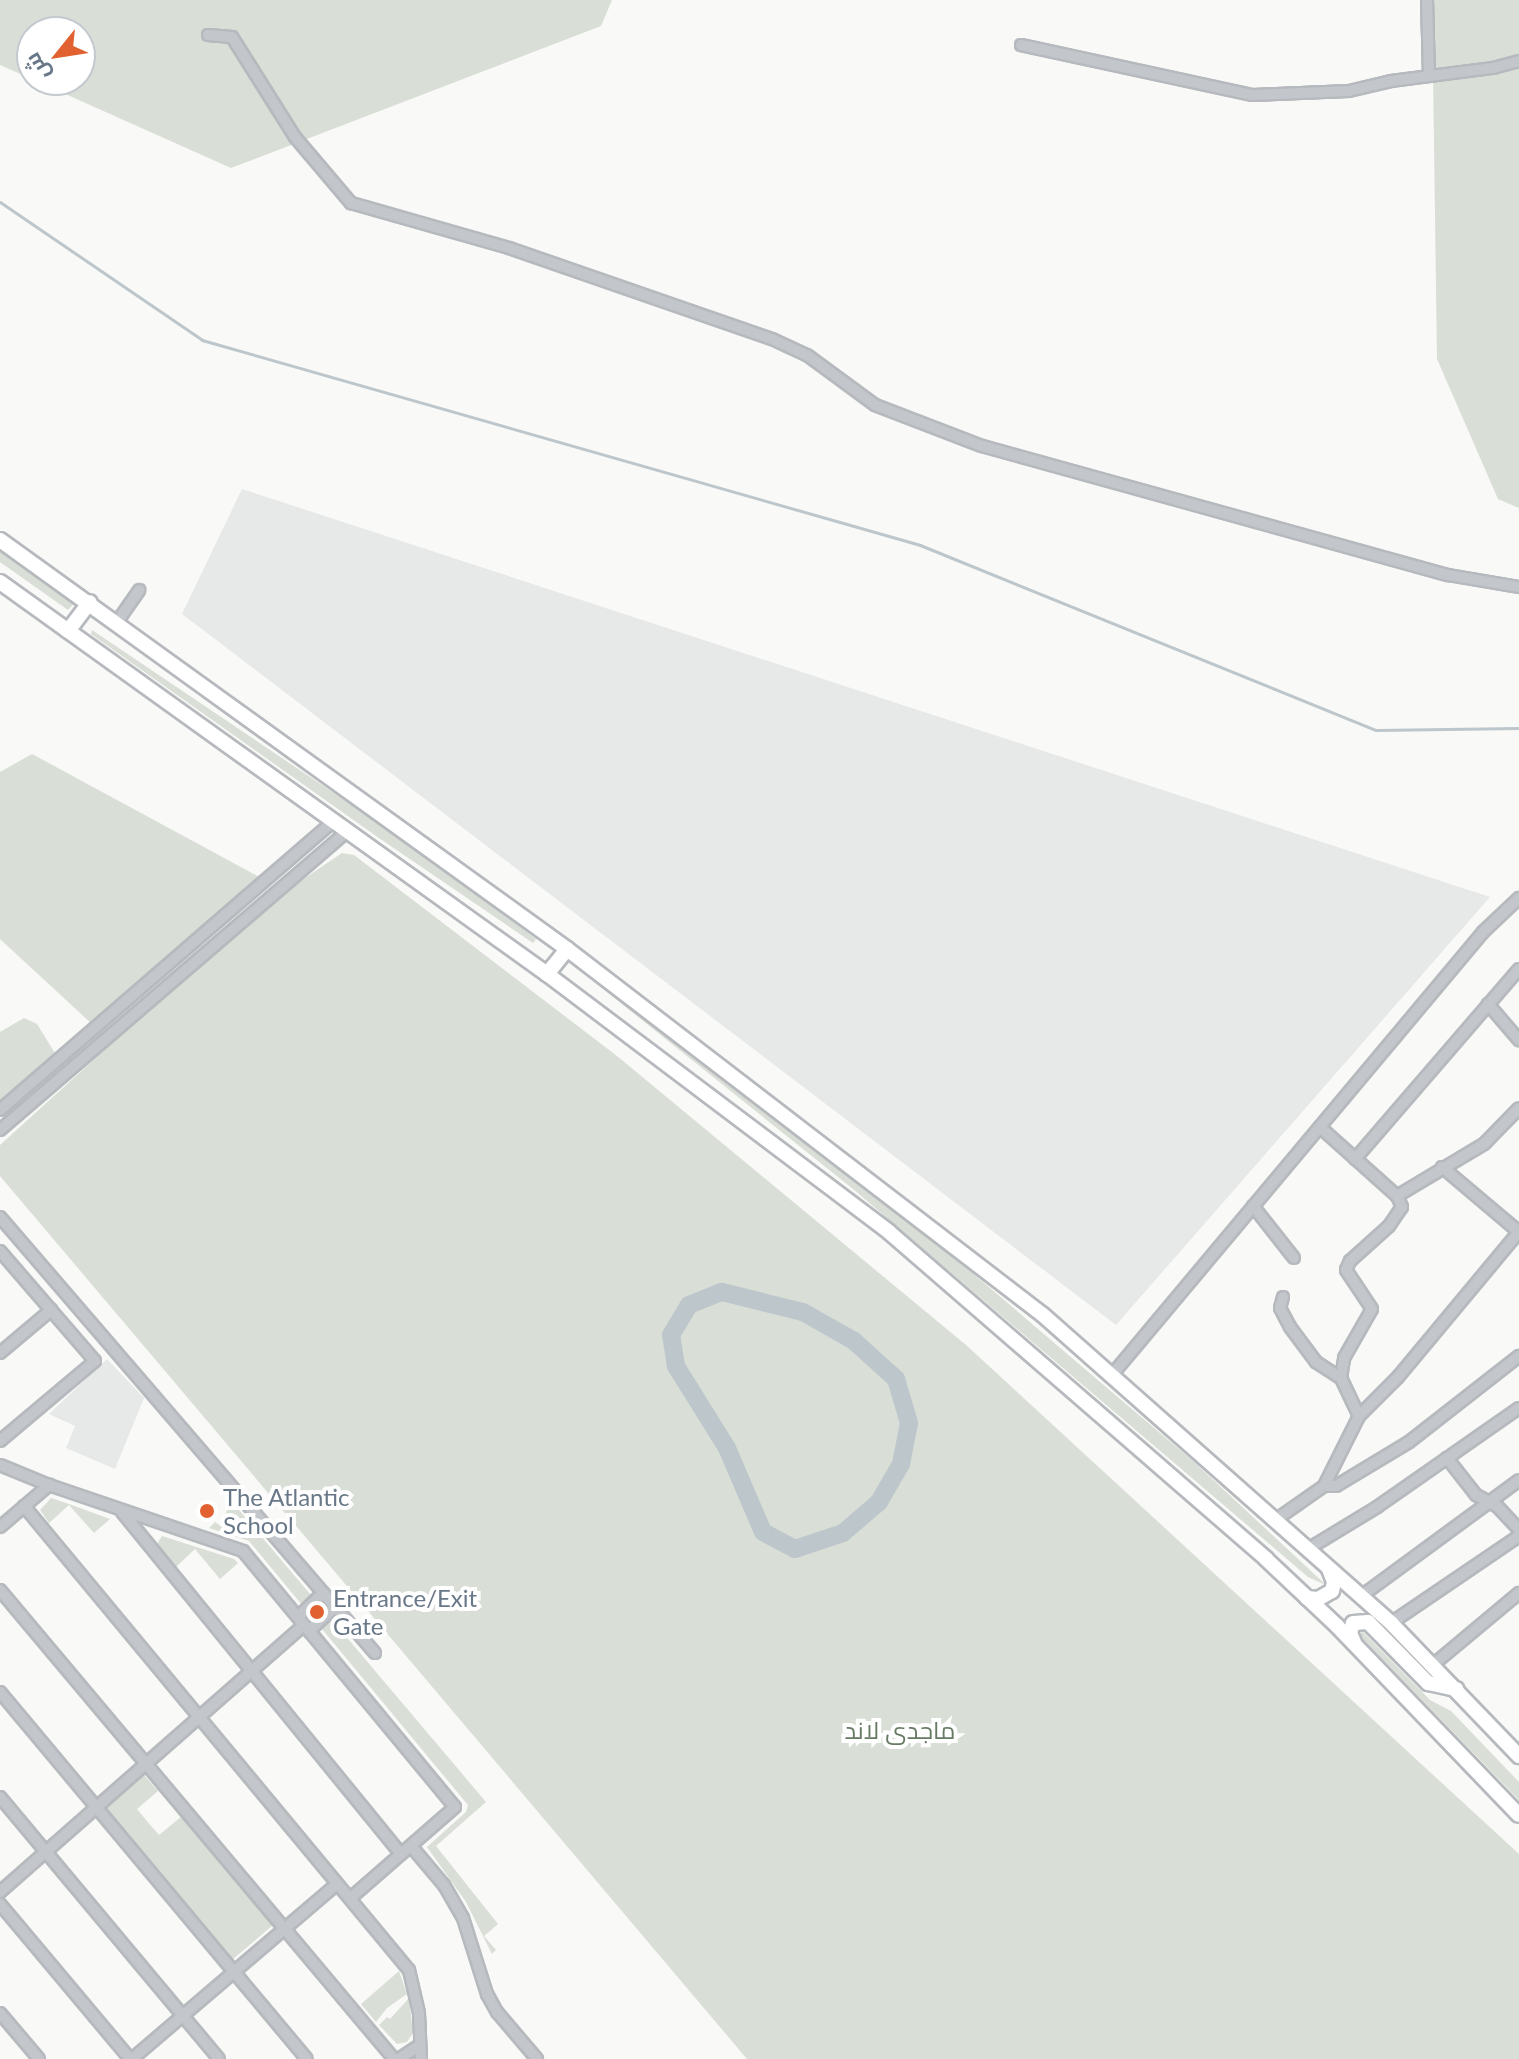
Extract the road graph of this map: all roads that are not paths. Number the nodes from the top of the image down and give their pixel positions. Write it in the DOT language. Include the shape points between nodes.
graph roads {
  1 [pos="1427,0"];
  2 [pos="208,35"];
  3 [pos="1021,45"];
  4 [pos="1519,61"];
  5 [pos="1429,76"];
  6 [pos="0,540"];
  7 [pos="0,582"];
  8 [pos="1519,587"];
  9 [pos="139,590"];
  10 [pos="90,602"];
  11 [pos="117,622"];
  12 [pos="68,631"];
  13 [pos="335,820"];
  14 [pos="349,830"];
  15 [pos="1519,898"];
  16 [pos="567,949"];
  17 [pos="1519,969"];
  18 [pos="547,974"];
  19 [pos="1488,1004"];
  20 [pos="1519,1040"];
  21 [pos="1519,1108"];
  22 [pos="0,1110"];
  23 [pos="1321,1128"];
  24 [pos="0,1130"];
  25 [pos="1355,1159"];
  26 [pos="1442,1167"];
  27 [pos="1397,1196"];
  28 [pos="1253,1206"];
  29 [pos="0,1217"];
  30 [pos="1519,1232"];
  31 [pos="1294,1258"];
  32 [pos="2,1259"];
  33 [pos="1283,1297"];
  34 [pos="51,1310"];
  35 [pos="0,1353"];
  36 [pos="1519,1356"];
  37 [pos="1111,1376"];
  38 [pos="1341,1378"];
  39 [pos="1519,1408"];
  40 [pos="1359,1416"];
  41 [pos="0,1441"];
  42 [pos="1447,1458"];
  43 [pos="0,1465"];
  44 [pos="1519,1480"];
  45 [pos="49,1485"];
  46 [pos="1324,1486"];
  47 [pos="1490,1503"];
  48 [pos="24,1506"];
  49 [pos="120,1510"];
  50 [pos="1274,1521"];
  51 [pos="0,1527"];
  52 [pos="1519,1530"];
  53 [pos="1519,1536"];
  54 [pos="1308,1549"];
  55 [pos="1329,1569"];
  56 [pos="0,1590"];
  57 [pos="323,1593"];
  58 [pos="1519,1593"];
  59 [pos="1360,1597"];
  60 [pos="1307,1598"];
  61 [pos="335,1607"];
  62 [pos="1391,1623"];
  63 [pos="304,1624"];
  64 [pos="1358,1649"];
  65 [pos="375,1653"];
  66 [pos="1434,1664"];
  67 [pos="252,1671"];
  68 [pos="1457,1689"];
  69 [pos="0,1692"];
  70 [pos="198,1718"];
  71 [pos="1519,1756"];
  72 [pos="146,1764"];
  73 [pos="0,1797"];
  74 [pos="96,1807"];
  75 [pos="1519,1815"];
  76 [pos="411,1846"];
  77 [pos="46,1852"];
  78 [pos="401,1854"];
  79 [pos="336,1885"];
  80 [pos="0,1892"];
  81 [pos="352,1897"];
  82 [pos="0,1904"];
  83 [pos="285,1928"];
  84 [pos="234,1972"];
  85 [pos="0,2013"];
  86 [pos="183,2016"];
  87 [pos="420,2045"];
  88 [pos="39,2059"];
  89 [pos="131,2059"];
  90 [pos="219,2059"];
  91 [pos="307,2059"];
  92 [pos="397,2059"];
  93 [pos="421,2059"];
  94 [pos="537,2059"];
  1 -- 5 [label="street"];
  2 -- 8 [label="street" via="232,37 295,137 351,203 509,248 772,339 807,355 875,405 982,446 1448,575"];
  3 -- 5 [label="street" via="1253,95 1349,91"];
  4 -- 5 [label="street"];
  6 -- 10 [label="highway"];
  7 -- 12 [label="highway"];
  9 -- 11 [label="street"];
  10 -- 11 [label="highway"];
  10 -- 12 [label="highway"];
  11 -- 16 [label="highway"];
  12 -- 13 [label="highway"];
  13 -- 14 [label="highway"];
  13 -- 22 [label="street"];
  14 -- 18 [label="highway"];
  14 -- 24 [label="street"];
  15 -- 23 [label="street" via="1483,932"];
  16 -- 18 [label="highway"];
  16 -- 37 [label="highway" via="1043,1315"];
  17 -- 19 [label="street"];
  18 -- 60 [label="highway" via="889,1232"];
  19 -- 20 [label="street"];
  19 -- 25 [label="street"];
  21 -- 26 [label="street" via="1484,1144"];
  23 -- 25 [label="street"];
  23 -- 28 [label="street"];
  25 -- 27 [label="street"];
  26 -- 27 [label="street"];
  26 -- 30 [label="street"];
  27 -- 38 [label="street" via="1402,1207 1389,1226 1346,1270 1372,1309 1344,1358"];
  28 -- 31 [label="street"];
  28 -- 37 [label="street"];
  29 -- 57 [label="street"];
  30 -- 40 [label="street"];
  32 -- 34 [label="street"];
  33 -- 38 [label="street" via="1280,1308 1303,1345 1316,1362"];
  34 -- 35 [label="street"];
  34 -- 41 [label="street" via="95,1361"];
  36 -- 46 [label="street" via="1409,1442 1336,1486"];
  37 -- 50 [label="highway"];
  38 -- 40 [label="street"];
  39 -- 42 [label="street"];
  40 -- 46 [label="street"];
  42 -- 47 [label="street" via="1476,1495"];
  42 -- 54 [label="street"];
  43 -- 45 [label="street"];
  44 -- 47 [label="street"];
  45 -- 48 [label="street"];
  45 -- 49 [label="street"];
  46 -- 50 [label="street"];
  47 -- 52 [label="street"];
  47 -- 59 [label="street"];
  48 -- 51 [label="street"];
  48 -- 70 [label="street"];
  49 -- 63 [label="street" via="243,1551"];
  49 -- 67 [label="street"];
  50 -- 54 [label="highway"];
  53 -- 62 [label="street"];
  54 -- 55 [label="highway"];
  55 -- 59 [label="highway"];
  55 -- 60 [label="highway" via="1332,1591"];
  56 -- 72 [label="street"];
  57 -- 61 [label="street"];
  57 -- 63 [label="street"];
  58 -- 66 [label="street"];
  59 -- 62 [label="highway"];
  60 -- 64 [label="highway"];
  61 -- 63 [label="street"];
  61 -- 65 [label="street"];
  62 -- 66 [label="highway"];
  63 -- 67 [label="street"];
  63 -- 76 [label="street" via="455,1807"];
  64 -- 68 [label="highway" via="1350,1628 1361,1620 1428,1683"];
  64 -- 75 [label="highway"];
  66 -- 68 [label="highway"];
  67 -- 70 [label="street"];
  67 -- 78 [label="street"];
  68 -- 71 [label="highway"];
  69 -- 74 [label="street"];
  70 -- 72 [label="street"];
  70 -- 79 [label="street"];
  72 -- 74 [label="street"];
  72 -- 83 [label="street"];
  73 -- 77 [label="street"];
  74 -- 77 [label="street"];
  74 -- 84 [label="street"];
  76 -- 78 [label="street"];
  76 -- 94 [label="street" via="463,1918 497,2012"];
  77 -- 80 [label="street"];
  77 -- 86 [label="street"];
  78 -- 81 [label="street"];
  79 -- 81 [label="street"];
  79 -- 83 [label="street"];
  81 -- 87 [label="street" via="409,1970"];
  82 -- 89 [label="street"];
  83 -- 84 [label="street"];
  83 -- 92 [label="street"];
  84 -- 86 [label="street"];
  84 -- 91 [label="street"];
  85 -- 88 [label="street"];
  86 -- 89 [label="street"];
  86 -- 90 [label="street"];
  87 -- 92 [label="street"];
  87 -- 93 [label="street"];
}
